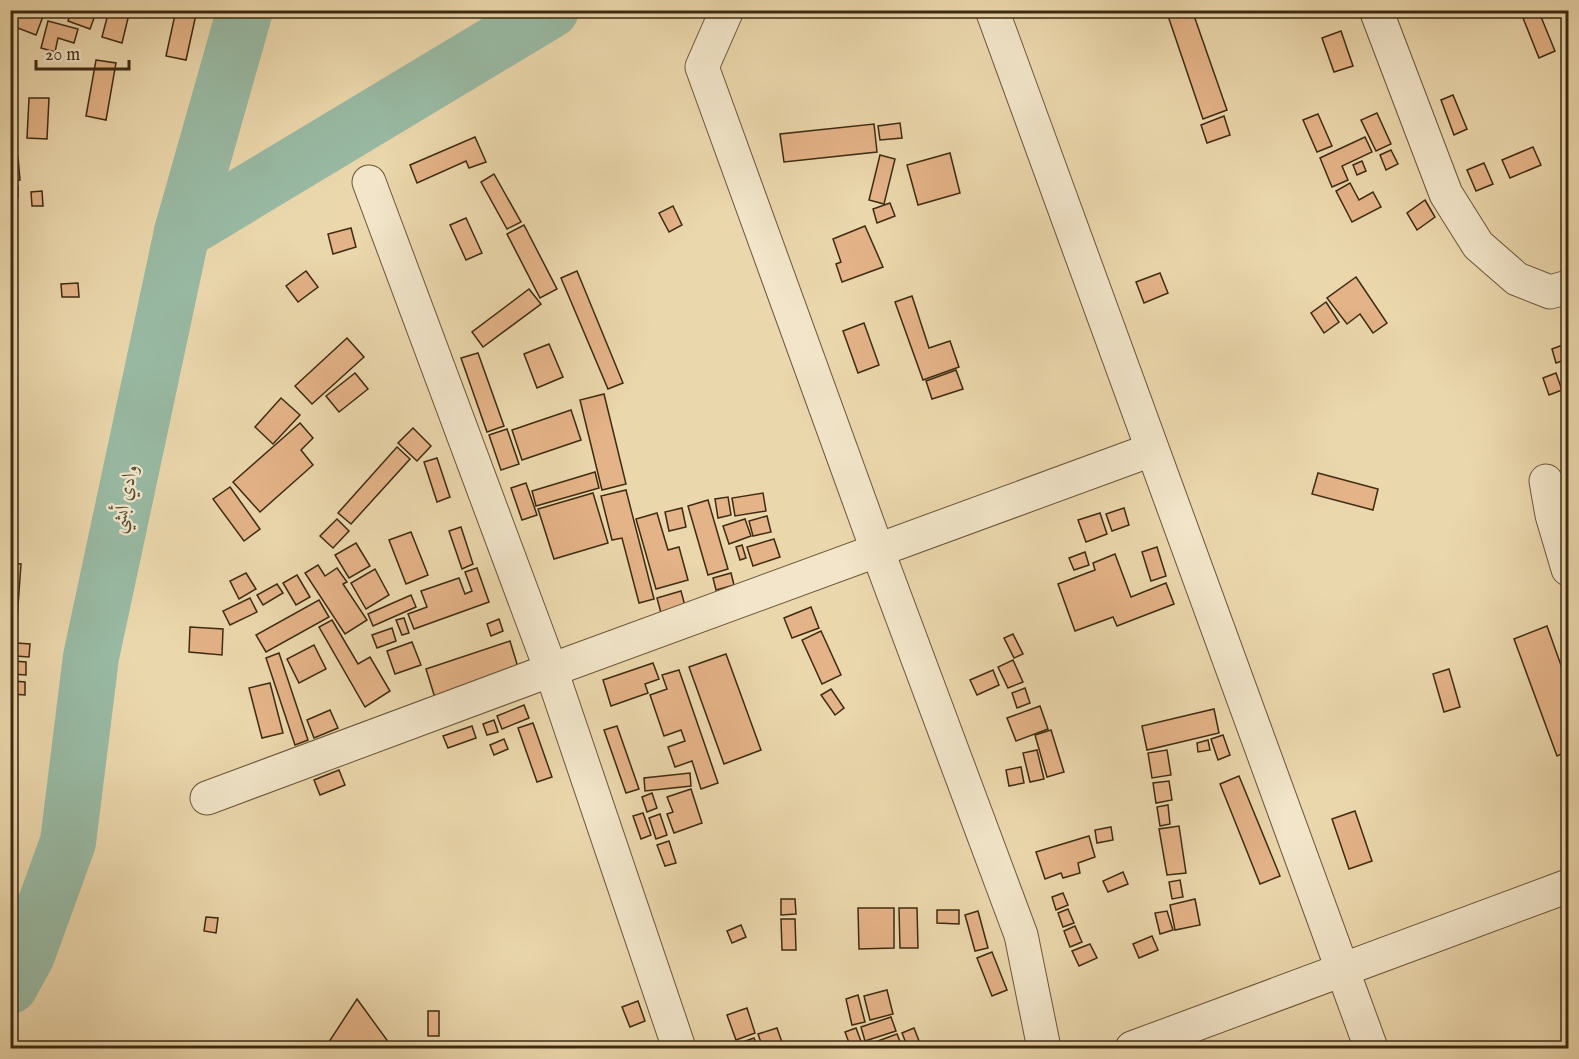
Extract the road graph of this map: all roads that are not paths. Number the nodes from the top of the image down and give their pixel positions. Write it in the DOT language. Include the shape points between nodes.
graph roads {
  1 [pos="727,10"];
  2 [pos="992,10"];
  3 [pos="1376,10"];
  4 [pos="369,182"];
  5 [pos="1569,288"];
  6 [pos="1152,450"];
  7 [pos="1546,482"];
  8 [pos="878,552"];
  9 [pos="1569,570"];
  10 [pos="551,670"];
  11 [pos="207,798"];
  12 [pos="1569,886"];
  13 [pos="1342,969"];
  14 [pos="679,1048"];
  15 [pos="1044,1048"];
  16 [pos="1132,1048"];
  17 [pos="1371,1048"];
  1 -- 8 [label="street" via="702,67"];
  2 -- 6 [label="street"];
  3 -- 5 [label="street" via="1446,194 1478,245 1516,279 1550,292"];
  4 -- 10 [label="street"];
  6 -- 8 [label="street"];
  6 -- 13 [label="street"];
  7 -- 9 [label="street"];
  8 -- 10 [label="street"];
  8 -- 15 [label="street" via="1021,935"];
  10 -- 11 [label="street"];
  10 -- 14 [label="street"];
  12 -- 13 [label="street"];
  13 -- 16 [label="street"];
  13 -- 17 [label="street"];
}
